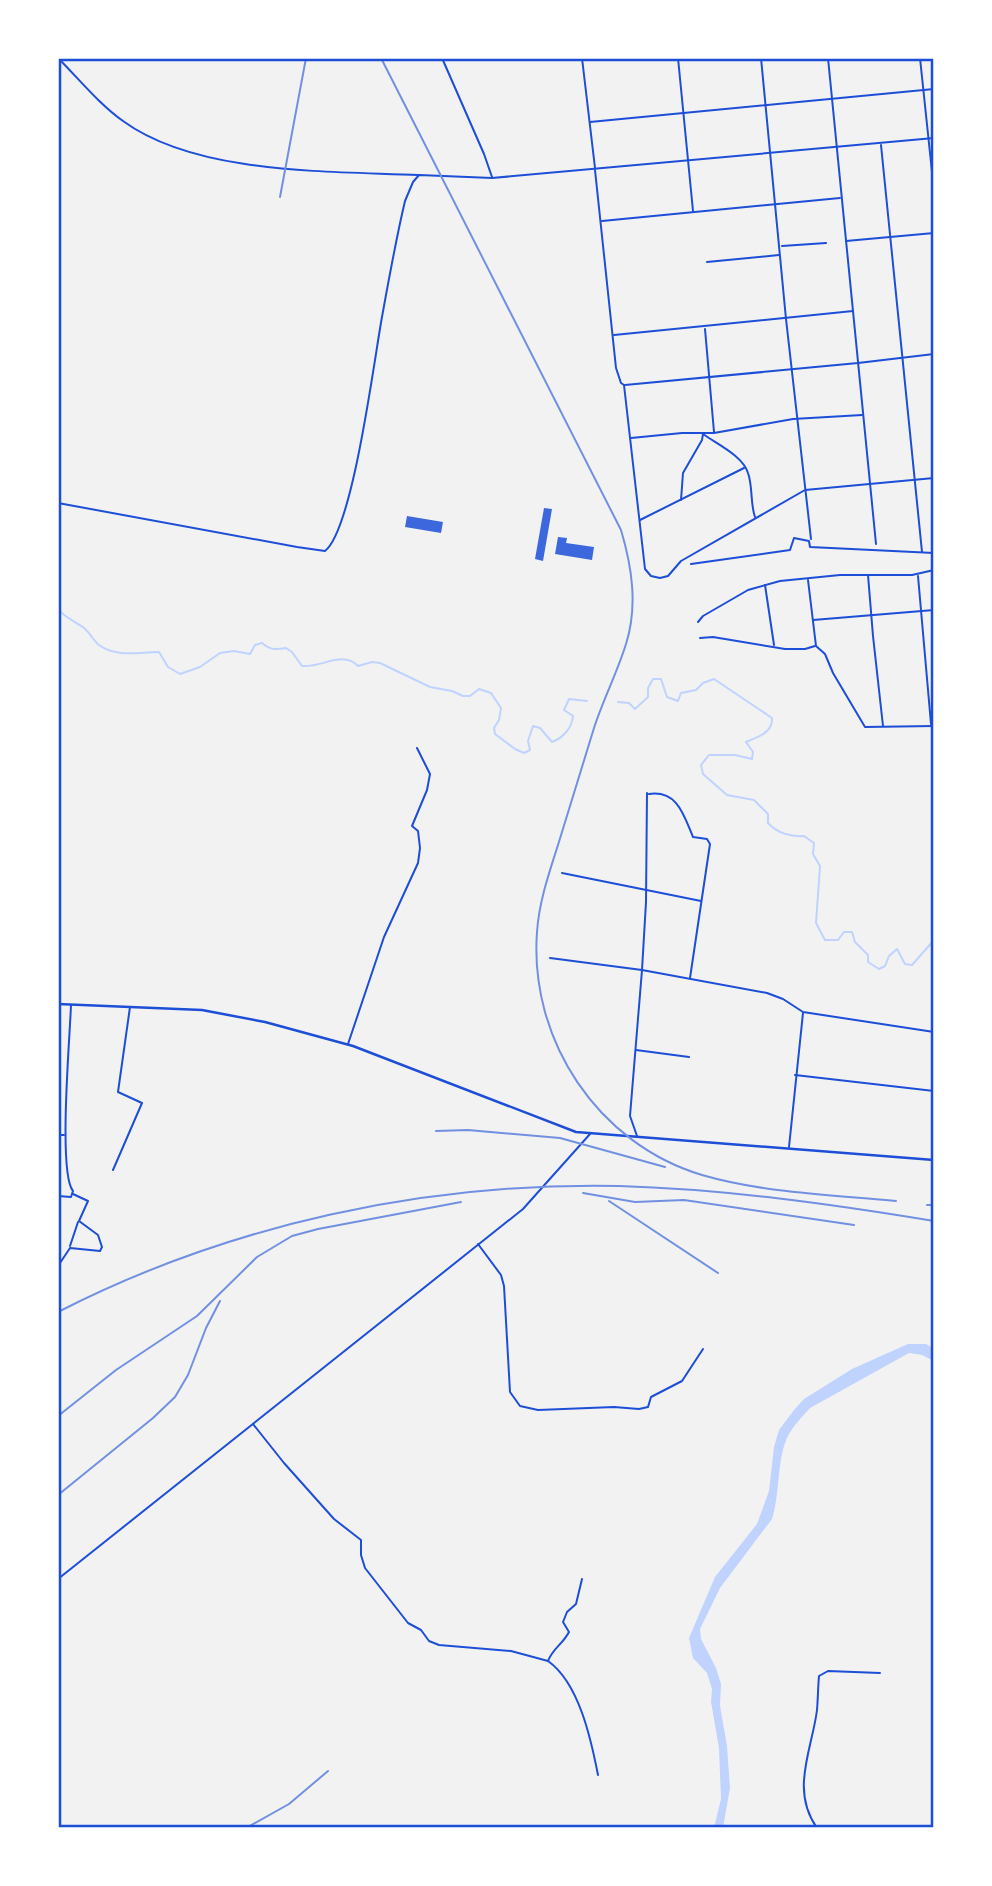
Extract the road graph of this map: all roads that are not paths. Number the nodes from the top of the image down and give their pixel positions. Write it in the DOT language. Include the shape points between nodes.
graph roads {
  1 [pos="58,58"];
  2 [pos="442,58"];
  3 [pos="582,58"];
  4 [pos="678,58"];
  5 [pos="761,58"];
  6 [pos="828,58"];
  7 [pos="920,58"];
  8 [pos="923,89"];
  9 [pos="934,89"];
  10 [pos="832,97"];
  11 [pos="765,104"];
  12 [pos="684,113"];
  13 [pos="589,122"];
  14 [pos="934,138"];
  15 [pos="928,139"];
  16 [pos="881,144"];
  17 [pos="837,148"];
  18 [pos="770,154"];
  19 [pos="688,161"];
  20 [pos="595,169"];
  21 [pos="419,176"];
  22 [pos="492,178"];
  23 [pos="934,187"];
  24 [pos="934,191"];
  25 [pos="841,198"];
  26 [pos="775,204"];
  27 [pos="694,212"];
  28 [pos="601,221"];
  29 [pos="934,233"];
  30 [pos="890,237"];
  31 [pos="845,241"];
  32 [pos="826,243"];
  33 [pos="782,246"];
  34 [pos="780,254"];
  35 [pos="707,262"];
  36 [pos="853,311"];
  37 [pos="786,319"];
  38 [pos="705,327"];
  39 [pos="613,335"];
  40 [pos="934,354"];
  41 [pos="901,358"];
  42 [pos="858,363"];
  43 [pos="792,368"];
  44 [pos="709,376"];
  45 [pos="624,385"];
  46 [pos="863,415"];
  47 [pos="797,420"];
  48 [pos="703,433"];
  49 [pos="715,433"];
  50 [pos="630,438"];
  51 [pos="745,468"];
  52 [pos="934,478"];
  53 [pos="914,480"];
  54 [pos="869,483"];
  55 [pos="805,490"];
  56 [pos="681,499"];
  57 [pos="58,503"];
  58 [pos="756,518"];
  59 [pos="638,520"];
  60 [pos="811,539"];
  61 [pos="876,544"];
  62 [pos="922,552"];
  63 [pos="934,552"];
  64 [pos="691,564"];
  65 [pos="934,570"];
  66 [pos="868,574"];
  67 [pos="918,575"];
  68 [pos="808,579"];
  69 [pos="765,584"];
  70 [pos="934,610"];
  71 [pos="921,611"];
  72 [pos="871,615"];
  73 [pos="813,620"];
  74 [pos="698,622"];
  75 [pos="700,638"];
  76 [pos="774,646"];
  77 [pos="816,646"];
  78 [pos="933,726"];
  79 [pos="883,727"];
  80 [pos="417,748"];
  81 [pos="562,873"];
  82 [pos="646,890"];
  83 [pos="702,901"];
  84 [pos="550,958"];
  85 [pos="642,970"];
  86 [pos="690,979"];
  87 [pos="58,1004"];
  88 [pos="72,1004"];
  89 [pos="130,1006"];
  90 [pos="803,1012"];
  91 [pos="934,1032"];
  92 [pos="348,1045"];
  93 [pos="635,1050"];
  94 [pos="689,1057"];
  95 [pos="795,1075"];
  96 [pos="934,1091"];
  97 [pos="591,1133"];
  98 [pos="58,1135"];
  99 [pos="65,1135"];
  100 [pos="638,1138"];
  101 [pos="789,1148"];
  102 [pos="934,1160"];
  103 [pos="113,1170"];
  104 [pos="73,1193"];
  105 [pos="58,1196"];
  106 [pos="79,1221"];
  107 [pos="478,1244"];
  108 [pos="69,1250"];
  109 [pos="58,1266"];
  110 [pos="703,1349"];
  111 [pos="253,1424"];
  112 [pos="58,1579"];
  113 [pos="582,1579"];
  114 [pos="548,1661"];
  115 [pos="880,1673"];
  116 [pos="598,1774"];
  117 [pos="817,1828"];
  1 -- 21 [label="street" via="124,122 181,149 268,168"];
  2 -- 22 [label="street"];
  3 -- 13 [label="street"];
  4 -- 12 [label="street"];
  5 -- 11 [label="street"];
  6 -- 10 [label="street"];
  7 -- 8 [label="street"];
  8 -- 9 [label="street"];
  8 -- 10 [label="street"];
  8 -- 15 [label="street"];
  10 -- 11 [label="street"];
  10 -- 17 [label="street"];
  11 -- 12 [label="street"];
  11 -- 18 [label="street"];
  12 -- 13 [label="street"];
  12 -- 19 [label="street"];
  13 -- 20 [label="street"];
  14 -- 15 [label="street"];
  15 -- 16 [label="street"];
  15 -- 23 [label="street"];
  16 -- 17 [label="street"];
  16 -- 30 [label="street"];
  17 -- 18 [label="street"];
  17 -- 25 [label="street"];
  18 -- 19 [label="street"];
  18 -- 26 [label="street"];
  19 -- 20 [label="street"];
  19 -- 27 [label="street"];
  20 -- 22 [label="street"];
  20 -- 28 [label="street"];
  21 -- 22 [label="street"];
  21 -- 57 [label="street" via="405,201 347,503 325,551"];
  23 -- 24 [label="street"];
  25 -- 26 [label="street"];
  25 -- 31 [label="street"];
  26 -- 27 [label="street"];
  26 -- 34 [label="street"];
  27 -- 28 [label="street"];
  28 -- 39 [label="street"];
  29 -- 30 [label="street"];
  30 -- 31 [label="street"];
  30 -- 41 [label="street"];
  31 -- 36 [label="street"];
  32 -- 33 [label="street"];
  34 -- 35 [label="street"];
  34 -- 37 [label="street"];
  36 -- 37 [label="street"];
  36 -- 42 [label="street"];
  37 -- 38 [label="street"];
  37 -- 43 [label="street"];
  38 -- 39 [label="street"];
  38 -- 44 [label="street"];
  39 -- 45 [label="street" via="617,375"];
  40 -- 41 [label="street"];
  41 -- 42 [label="street"];
  41 -- 53 [label="street"];
  42 -- 43 [label="street"];
  42 -- 46 [label="street"];
  43 -- 44 [label="street"];
  43 -- 47 [label="street"];
  44 -- 45 [label="street"];
  44 -- 49 [label="street"];
  45 -- 50 [label="street"];
  46 -- 47 [label="street"];
  46 -- 54 [label="street"];
  47 -- 49 [label="street"];
  47 -- 55 [label="street"];
  48 -- 49 [label="street"];
  48 -- 50 [label="street"];
  48 -- 51 [label="street"];
  48 -- 56 [label="street" via="683,473"];
  50 -- 59 [label="street"];
  51 -- 56 [label="street"];
  51 -- 58 [label="street"];
  52 -- 53 [label="street"];
  53 -- 54 [label="street"];
  53 -- 62 [label="street"];
  54 -- 55 [label="street"];
  54 -- 61 [label="street"];
  55 -- 58 [label="street"];
  55 -- 60 [label="street"];
  56 -- 59 [label="street"];
  58 -- 59 [label="street" via="681,561 664,578 654,578 645,569"];
  62 -- 63 [label="street"];
  62 -- 64 [label="street" via="810,547 809,541 794,538 790,550"];
  65 -- 67 [label="street"];
  66 -- 67 [label="street"];
  66 -- 68 [label="street"];
  66 -- 72 [label="street"];
  67 -- 71 [label="street"];
  68 -- 69 [label="street"];
  68 -- 73 [label="street"];
  69 -- 74 [label="street"];
  69 -- 76 [label="street"];
  70 -- 71 [label="street"];
  71 -- 72 [label="street"];
  71 -- 78 [label="street"];
  72 -- 73 [label="street"];
  72 -- 79 [label="street"];
  73 -- 77 [label="street"];
  75 -- 76 [label="street"];
  76 -- 77 [label="street" via="799,650"];
  77 -- 79 [label="street" via="825,654 865,727"];
  78 -- 79 [label="street"];
  80 -- 92 [label="street" via="430,774 412,827 418,831 418,863 384,937"];
  81 -- 82 [label="street"];
  82 -- 83 [label="street"];
  82 -- 83 [label="street" via="647,793 657,793 682,809 693,837 709,841"];
  82 -- 85 [label="street"];
  83 -- 86 [label="street"];
  84 -- 85 [label="street"];
  85 -- 86 [label="street"];
  85 -- 93 [label="street"];
  86 -- 90 [label="street" via="767,993"];
  87 -- 88 [label="main road"];
  88 -- 89 [label="main road"];
  88 -- 99 [label="street"];
  89 -- 92 [label="main road" via="219,1012"];
  89 -- 103 [label="street" via="118,1091 142,1103"];
  90 -- 91 [label="street"];
  90 -- 95 [label="street"];
  92 -- 97 [label="main road" via="554,1125"];
  93 -- 94 [label="street"];
  93 -- 100 [label="street" via="629,1116"];
  95 -- 96 [label="street"];
  95 -- 101 [label="street"];
  97 -- 100 [label="main road"];
  97 -- 107 [label="street" via="523,1209"];
  98 -- 99 [label="street"];
  99 -- 104 [label="street" via="67,1180"];
  100 -- 101 [label="main road"];
  101 -- 102 [label="main road"];
  104 -- 105 [label="street" via="71,1197"];
  104 -- 106 [label="street" via="88,1201"];
  106 -- 108 [label="street"];
  106 -- 108 [label="street" via="98,1235 102,1247 100,1251"];
  107 -- 110 [label="street" via="504,1286 510,1392 520,1406 538,1410 648,1407 651,1397 682,1381"];
  107 -- 111 [label="street"];
  108 -- 109 [label="street"];
  111 -- 112 [label="street"];
  111 -- 114 [label="street" via="334,1519 362,1540 365,1568 408,1623 429,1641 511,1651"];
  113 -- 114 [label="street" via="576,1604 563,1622 569,1632"];
  114 -- 116 [label="street" via="573,1692"];
  115 -- 117 [label="street" via="828,1671 819,1676 803,1783 805,1805"];
}
